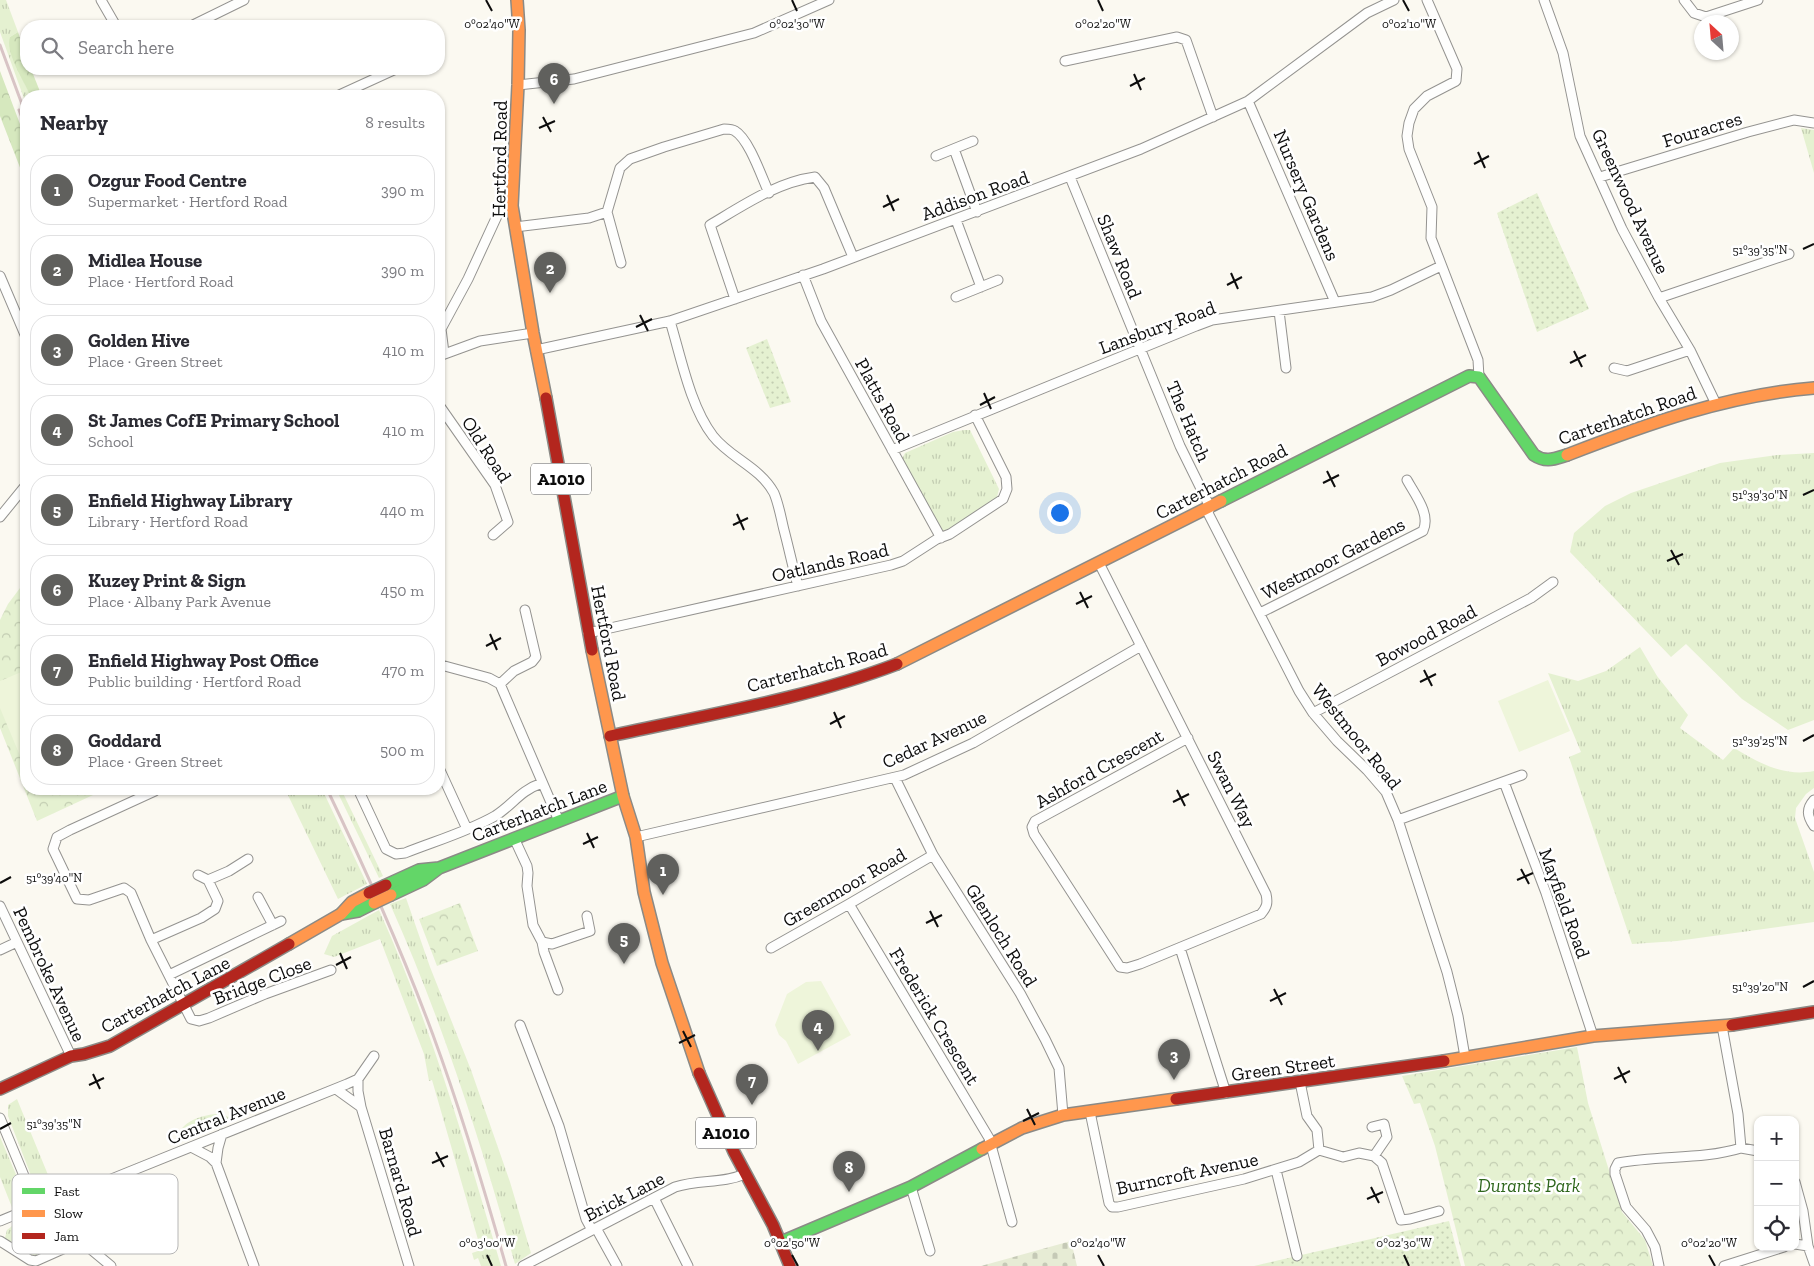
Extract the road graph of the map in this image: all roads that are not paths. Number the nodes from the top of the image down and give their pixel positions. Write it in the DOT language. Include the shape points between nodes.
graph roads {
  1 [pos="101,0"];
  2 [pos="244,0"];
  3 [pos="517,0"];
  4 [pos="829,0"];
  5 [pos="1394,0"];
  6 [pos="1427,0"];
  7 [pos="1544,0"];
  8 [pos="1684,0"];
  9 [pos="1758,0"];
  10 [pos="113,20"];
  11 [pos="203,20"];
  12 [pos="1065,61"];
  13 [pos="383,75"];
  14 [pos="518,85"];
  15 [pos="350,90"];
  16 [pos="1248,101"];
  17 [pos="1213,117"];
  18 [pos="1814,123"];
  19 [pos="973,141"];
  20 [pos="954,149"];
  21 [pos="936,156"];
  22 [pos="1070,177"];
  23 [pos="1600,177"];
  24 [pos="769,193"];
  25 [pos="512,206"];
  26 [pos="607,212"];
  27 [pos="977,212"];
  28 [pos="956,220"];
  29 [pos="515,227"];
  30 [pos="1788,254"];
  31 [pos="853,257"];
  32 [pos="621,263"];
  33 [pos="1441,266"];
  34 [pos="803,275"];
  35 [pos="0,276"];
  36 [pos="998,280"];
  37 [pos="980,287"];
  38 [pos="956,297"];
  39 [pos="1659,298"];
  40 [pos="735,299"];
  41 [pos="1335,302"];
  42 [pos="1279,311"];
  43 [pos="670,321"];
  44 [pos="445,322"];
  45 [pos="20,323"];
  46 [pos="533,334"];
  47 [pos="1140,348"];
  48 [pos="536,350"];
  49 [pos="1690,350"];
  50 [pos="445,353"];
  51 [pos="1286,368"];
  52 [pos="1614,368"];
  53 [pos="1479,376"];
  54 [pos="1814,388"];
  55 [pos="1716,404"];
  56 [pos="445,413"];
  57 [pos="975,415"];
  58 [pos="892,450"];
  59 [pos="1407,480"];
  60 [pos="20,492"];
  61 [pos="1210,507"];
  62 [pos="0,517"];
  63 [pos="492,535"];
  64 [pos="941,538"];
  65 [pos="1099,563"];
  66 [pos="1553,582"];
  67 [pos="798,586"];
  68 [pos="524,610"];
  69 [pos="1260,613"];
  70 [pos="588,633"];
  71 [pos="1141,646"];
  72 [pos="445,667"];
  73 [pos="500,684"];
  74 [pos="1313,714"];
  75 [pos="610,736"];
  76 [pos="1188,738"];
  77 [pos="1522,775"];
  78 [pos="895,778"];
  79 [pos="445,781"];
  80 [pos="1504,782"];
  81 [pos="542,783"];
  82 [pos="146,795"];
  83 [pos="361,795"];
  84 [pos="623,796"];
  85 [pos="1814,800"];
  86 [pos="1398,820"];
  87 [pos="559,821"];
  88 [pos="1814,826"];
  89 [pos="468,829"];
  90 [pos="636,837"];
  91 [pos="514,838"];
  92 [pos="933,855"];
  93 [pos="248,859"];
  94 [pos="198,875"];
  95 [pos="208,880"];
  96 [pos="258,897"];
  97 [pos="849,904"];
  98 [pos="0,906"];
  99 [pos="586,916"];
  100 [pos="151,940"];
  101 [pos="17,942"];
  102 [pos="542,942"];
  103 [pos="771,948"];
  104 [pos="1180,948"];
  105 [pos="0,950"];
  106 [pos="1140,964"];
  107 [pos="331,970"];
  108 [pos="169,975"];
  109 [pos="558,990"];
  110 [pos="184,1005"];
  111 [pos="1814,1012"];
  112 [pos="520,1025"];
  113 [pos="1722,1026"];
  114 [pos="1593,1036"];
  115 [pos="70,1056"];
  116 [pos="374,1056"];
  117 [pos="1465,1057"];
  118 [pos="358,1078"];
  119 [pos="1300,1082"];
  120 [pos="336,1088"];
  121 [pos="0,1089"];
  122 [pos="1226,1093"];
  123 [pos="361,1107"];
  124 [pos="1090,1112"];
  125 [pos="1064,1116"];
  126 [pos="0,1118"];
  127 [pos="1372,1127"];
  128 [pos="222,1134"];
  129 [pos="991,1145"];
  130 [pos="191,1147"];
  131 [pos="1741,1148"];
  132 [pos="1319,1150"];
  133 [pos="1754,1150"];
  134 [pos="1374,1156"];
  135 [pos="216,1163"];
  136 [pos="1276,1170"];
  137 [pos="23,1174"];
  138 [pos="124,1174"];
  139 [pos="745,1174"];
  140 [pos="911,1187"];
  141 [pos="1799,1195"];
  142 [pos="654,1198"];
  143 [pos="1439,1211"];
  144 [pos="12,1216"];
  145 [pos="0,1221"];
  146 [pos="1012,1222"];
  147 [pos="594,1229"];
  148 [pos="0,1241"];
  149 [pos="781,1242"];
  150 [pos="1799,1245"];
  151 [pos="1808,1246"];
  152 [pos="12,1250"];
  153 [pos="930,1251"];
  154 [pos="1771,1251"];
  155 [pos="18,1254"];
  156 [pos="53,1254"];
  157 [pos="96,1254"];
  158 [pos="1297,1256"];
  159 [pos="30,1263"];
  160 [pos="1814,1263"];
  161 [pos="110,1266"];
  162 [pos="254,1266"];
  163 [pos="409,1266"];
  164 [pos="523,1266"];
  165 [pos="616,1266"];
  166 [pos="688,1266"];
  167 [pos="790,1266"];
  168 [pos="1659,1266"];
  169 [pos="1724,1266"];
  1 -- 10 [label="street"];
  2 -- 11 [label="street"];
  3 -- 14 [label="street, Hertford Road / A1010"];
  4 -- 14 [label="street" via="754,33 574,80"];
  5 -- 16 [label="street, Addison Road" via="1367,12"];
  6 -- 33 [label="street" via="1456,69 1456,81 1427,96 1414,109 1407,136 1432,207 1431,238"];
  7 -- 23 [label="street, Greenwood Avenue" via="1563,52 1580,136"];
  8 -- 9 [label="street" via="1694,13 1706,17"];
  12 -- 17 [label="street" via="1177,37 1186,40"];
  13 -- 15 [label="street"];
  14 -- 25 [label="street, Hertford Road / A1010"];
  16 -- 17 [label="street, Addison Road"];
  16 -- 41 [label="street, Nursery Gardens"];
  17 -- 22 [label="street, Addison Road" via="1141,150"];
  18 -- 23 [label="street, Fouracres" via="1794,120"];
  19 -- 20 [label="street"];
  20 -- 21 [label="street"];
  20 -- 27 [label="street"];
  22 -- 27 [label="street, Addison Road"];
  22 -- 47 [label="street, Shaw Road"];
  23 -- 39 [label="street, Greenwood Avenue" via="1622,229"];
  24 -- 26 [label="street" via="742,136 734,129 724,128 630,160 620,168"];
  24 -- 31 [label="street" via="798,179 815,177 824,188"];
  24 -- 40 [label="street" via="710,225"];
  25 -- 29 [label="street, Hertford Road / A1010"];
  25 -- 44 [label="street" via="503,209 498,216"];
  26 -- 29 [label="street" via="589,218"];
  26 -- 32 [label="street"];
  27 -- 28 [label="street, Addison Road"];
  28 -- 31 [label="street, Addison Road"];
  28 -- 37 [label="street"];
  29 -- 46 [label="street, Hertford Road / A1010"];
  30 -- 39 [label="street"];
  31 -- 34 [label="street, Addison Road"];
  33 -- 41 [label="street, Lansbury Road" via="1372,297"];
  33 -- 53 [label="street" via="1478,360"];
  34 -- 40 [label="street, Addison Road"];
  34 -- 58 [label="street, Platts Road" via="820,321"];
  35 -- 45 [label="street"];
  36 -- 37 [label="street"];
  37 -- 38 [label="street"];
  39 -- 49 [label="street, Greenwood Avenue"];
  40 -- 43 [label="street, Addison Road"];
  41 -- 42 [label="street, Lansbury Road"];
  42 -- 47 [label="street, Lansbury Road" via="1212,320"];
  42 -- 51 [label="street"];
  43 -- 48 [label="street, Addison Road"];
  43 -- 67 [label="street" via="701,417 713,436 754,470 773,492"];
  46 -- 48 [label="street, Hertford Road / A1010"];
  46 -- 50 [label="street" via="480,341"];
  47 -- 57 [label="street, Lansbury Road"];
  47 -- 61 [label="street, The Hatch" via="1180,446"];
  48 -- 70 [label="street, Hertford Road / A1010"];
  49 -- 52 [label="street" via="1627,371"];
  49 -- 55 [label="street, Greenwood Avenue"];
  53 -- 55 [label="street, Carterhatch Road" via="1534,455 1544,460"];
  53 -- 61 [label="street, Carterhatch Road" via="1470,376"];
  54 -- 55 [label="street, Carterhatch Road" via="1766,393"];
  56 -- 63 [label="street, Old Road" via="495,485 508,522"];
  57 -- 58 [label="street, Lansbury Road"];
  57 -- 64 [label="street, Oatlands Road" via="1006,477 1007,489 1003,499"];
  58 -- 64 [label="street, Platts Road"];
  59 -- 69 [label="street, Westmoor Gardens" via="1424,512 1423,531"];
  60 -- 62 [label="street"];
  61 -- 65 [label="street, Carterhatch Road"];
  61 -- 69 [label="street, Westmoor Road" via="1208,513"];
  64 -- 67 [label="street, Oatlands Road" via="903,561"];
  65 -- 71 [label="street, Swan Way"];
  65 -- 75 [label="street, Carterhatch Road" via="934,647 871,674 809,692"];
  66 -- 74 [label="street, Bowood Road" via="1531,598"];
  67 -- 70 [label="street, Oatlands Road"];
  68 -- 73 [label="street" via="536,657"];
  69 -- 74 [label="street, Westmoor Road"];
  70 -- 75 [label="street, Hertford Road / A1010"];
  71 -- 76 [label="street, Swan Way"];
  71 -- 78 [label="street, Cedar Avenue" via="973,743"];
  72 -- 73 [label="street"];
  73 -- 81 [label="street"];
  74 -- 86 [label="street, Westmoor Road" via="1386,792"];
  75 -- 84 [label="street, Hertford Road / A1010"];
  76 -- 104 [label="street, Swan Way" via="1268,902 1261,914"];
  76 -- 106 [label="street, Ashford Crescent" via="1046,815 1032,827 1115,961 1120,967 1127,968"];
  77 -- 80 [label="street"];
  78 -- 90 [label="street, Cedar Avenue"];
  78 -- 92 [label="street, Glenloch Road"];
  79 -- 89 [label="street"];
  80 -- 86 [label="street"];
  80 -- 114 [label="street, Mayfield Road" via="1546,892"];
  81 -- 87 [label="street"];
  81 -- 89 [label="street" via="516,797 496,815"];
  82 -- 100 [label="street, Bridge Close" via="57,837 53,849 77,899 89,900 124,888 131,893"];
  83 -- 89 [label="street" via="386,850 396,854"];
  84 -- 87 [label="street, Carterhatch Lane"];
  84 -- 90 [label="street, Hertford Road / A1010"];
  85 -- 88 [label="street" via="1808,812"];
  86 -- 117 [label="street, Westmoor Road" via="1447,972"];
  87 -- 91 [label="street, Carterhatch Lane"];
  90 -- 139 [label="street, Hertford Road / A1010" via="644,892 662,963 697,1066"];
  91 -- 102 [label="street" via="527,866 533,925"];
  91 -- 110 [label="street, Carterhatch Lane, bridge" via="440,868 419,870 372,898 352,902 341,914"];
  92 -- 97 [label="street, Greenmoor Road"];
  92 -- 125 [label="street, Glenloch Road" via="1020,993 1045,1039 1059,1068"];
  93 -- 95 [label="street"];
  94 -- 95 [label="street"];
  95 -- 100 [label="street" via="218,900 215,909"];
  96 -- 108 [label="street, Carterhatch Lane" via="277,923"];
  97 -- 103 [label="street, Greenmoor Road"];
  97 -- 129 [label="street, Frederick Crescent"];
  98 -- 101 [label="street, Pembroke Avenue"];
  99 -- 102 [label="street" via="590,931 552,944"];
  100 -- 108 [label="street, Bridge Close"];
  101 -- 105 [label="street"];
  101 -- 115 [label="street, Pembroke Avenue"];
  102 -- 109 [label="street"];
  104 -- 106 [label="street, Swan Way"];
  104 -- 122 [label="street"];
  107 -- 110 [label="street, Bridge Close" via="199,1021 191,1019"];
  108 -- 110 [label="street, Bridge Close"];
  110 -- 115 [label="street, Carterhatch Lane" via="96,1051"];
  111 -- 113 [label="street, Green Street"];
  112 -- 147 [label="street" via="559,1126 586,1219"];
  113 -- 114 [label="street, Green Street"];
  113 -- 131 [label="street"];
  114 -- 117 [label="street, Green Street"];
  115 -- 121 [label="street, Carterhatch Lane"];
  116 -- 118 [label="street, Central Avenue"];
  117 -- 119 [label="street, Green Street"];
  118 -- 120 [label="street, Central Avenue"];
  118 -- 123 [label="street, Barnard Road"];
  119 -- 122 [label="street, Green Street"];
  119 -- 132 [label="street" via="1307,1116 1317,1130"];
  120 -- 123 [label="street, Barnard Road"];
  120 -- 128 [label="street, Central Avenue"];
  122 -- 124 [label="street, Green Street"];
  123 -- 163 [label="street, Barnard Road"];
  124 -- 125 [label="street, Green Street"];
  124 -- 136 [label="street, Burncroft Avenue" via="1112,1207 1209,1188"];
  125 -- 129 [label="street, Green Street" via="1030,1125"];
  126 -- 137 [label="street"];
  127 -- 134 [label="street" via="1384,1124 1387,1137"];
  128 -- 130 [label="street, Central Avenue"];
  128 -- 135 [label="street"];
  129 -- 140 [label="street, Green Street"];
  129 -- 146 [label="street, Frederick Crescent"];
  130 -- 135 [label="street"];
  130 -- 138 [label="street, Central Avenue"];
  131 -- 133 [label="street"];
  131 -- 168 [label="street" via="1721,1154 1618,1163 1615,1174 1626,1207 1646,1230 1655,1247"];
  132 -- 134 [label="street" via="1343,1157"];
  132 -- 136 [label="street, Burncroft Avenue" via="1300,1162"];
  134 -- 143 [label="street" via="1382,1163 1401,1220"];
  135 -- 162 [label="street"];
  136 -- 158 [label="street, Burncroft Avenue"];
  139 -- 142 [label="street, Brick Lane" via="732,1179 684,1184"];
  139 -- 149 [label="street, Hertford Road / A1010"];
  140 -- 149 [label="street, Green Street"];
  140 -- 153 [label="street"];
  141 -- 151 [label="street"];
  142 -- 147 [label="street, Brick Lane"];
  142 -- 166 [label="street"];
  144 -- 145 [label="street, Central Avenue"];
  147 -- 164 [label="street, Brick Lane"];
  147 -- 165 [label="street"];
  148 -- 152 [label="street"];
  149 -- 167 [label="street, Hertford Road / A1010"];
  150 -- 151 [label="street"];
  151 -- 160 [label="street"];
  154 -- 169 [label="street"];
  155 -- 159 [label="street"];
  156 -- 159 [label="street"];
  157 -- 161 [label="street"];
}
